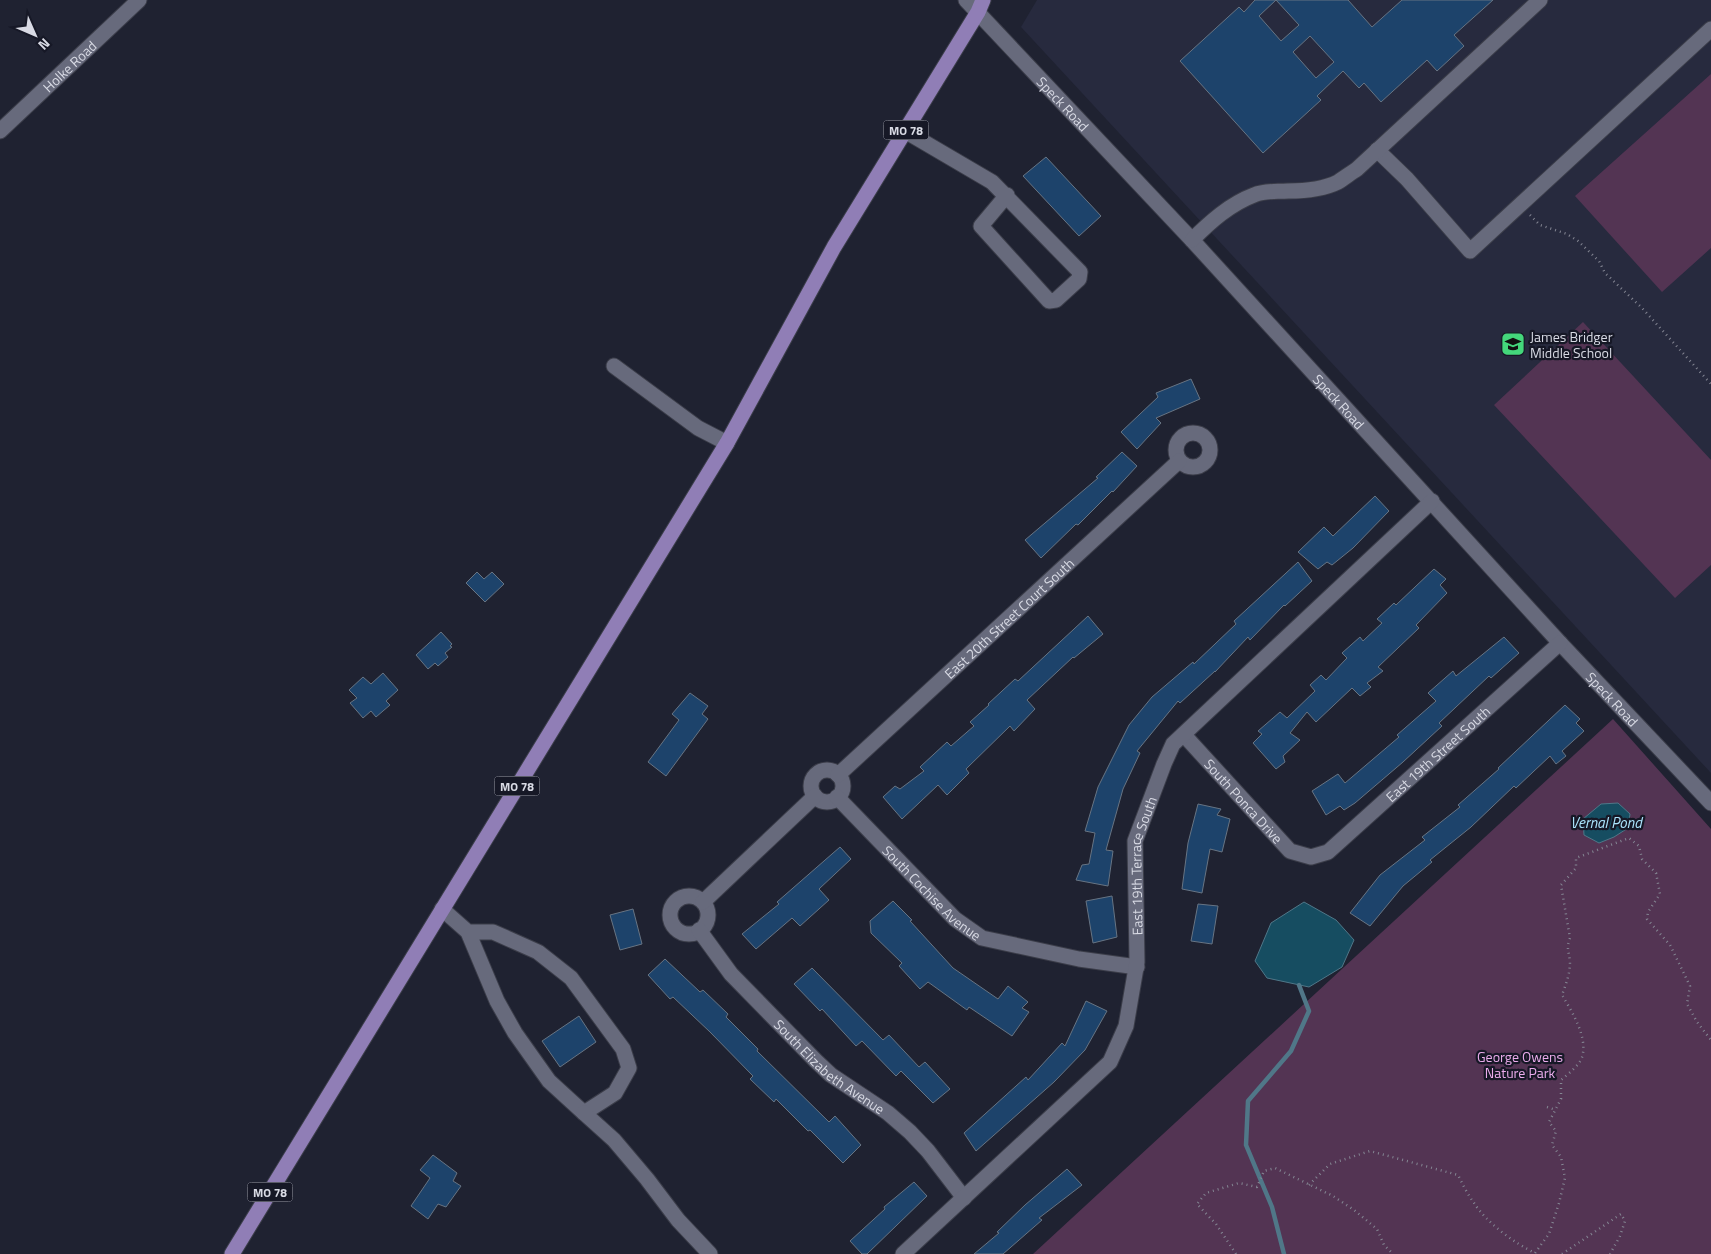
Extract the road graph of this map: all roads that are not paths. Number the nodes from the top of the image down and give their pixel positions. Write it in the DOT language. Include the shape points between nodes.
graph roads {
  1 [pos="139,0"];
  2 [pos="966,0"];
  3 [pos="988,0"];
  4 [pos="1540,0"];
  5 [pos="981,6"];
  6 [pos="1711,29"];
  7 [pos="0,131"];
  8 [pos="905,132"];
  9 [pos="1377,150"];
  10 [pos="1007,195"];
  11 [pos="1192,240"];
  12 [pos="614,366"];
  13 [pos="727,442"];
  14 [pos="1179,461"];
  15 [pos="1432,501"];
  16 [pos="1560,644"];
  17 [pos="1184,735"];
  18 [pos="838,775"];
  19 [pos="815,796"];
  20 [pos="837,797"];
  21 [pos="1711,803"];
  22 [pos="1311,858"];
  23 [pos="702,902"];
  24 [pos="442,909"];
  25 [pos="699,930"];
  26 [pos="468,932"];
  27 [pos="1136,967"];
  28 [pos="584,1113"];
  29 [pos="964,1198"];
  30 [pos="232,1254"];
  31 [pos="710,1254"];
  32 [pos="903,1254"];
  1 -- 7 [label="street, Holke Road"];
  2 -- 5 [label="street, Speck Road"];
  3 -- 5 [label="main road, MO 78"];
  4 -- 9 [label="street"];
  5 -- 8 [label="main road, MO 78"];
  5 -- 11 [label="street, Speck Road"];
  6 -- 9 [label="street" via="1470,251"];
  8 -- 10 [label="street" via="992,182"];
  8 -- 13 [label="main road, MO 78" via="834,248"];
  9 -- 11 [label="street" via="1337,182 1317,188 1254,194 1214,219"];
  10 -- 10 [label="street" via="1080,272 1079,279 1056,300 1049,301 981,226"];
  11 -- 15 [label="street, Speck Road"];
  12 -- 13 [label="street" via="698,428"];
  13 -- 24 [label="main road, MO 78"];
  14 -- 18 [label="street, East 20th Street Court South"];
  15 -- 16 [label="street, Speck Road"];
  15 -- 17 [label="street, East 19th Terrace South"];
  16 -- 21 [label="street, Speck Road"];
  16 -- 22 [label="street, East 19th Street South" via="1328,852"];
  17 -- 22 [label="street, South Ponca Drive" via="1290,851"];
  17 -- 27 [label="street, East 19th Terrace South" via="1173,744 1134,841"];
  18 -- 19 [label="street" via="829,770 818,772 812,781"];
  18 -- 20 [label="street" via="842,789"];
  19 -- 20 [label="street" via="824,801"];
  19 -- 23 [label="street"];
  20 -- 27 [label="street, South Cochise Avenue" via="955,919 982,938 1079,959"];
  23 -- 25 [label="street" via="707,917"];
  23 -- 25 [label="street" via="692,896 681,897 670,910 671,921 678,930 688,933"];
  24 -- 26 [label="street"];
  24 -- 30 [label="main road, MO 78"];
  25 -- 29 [label="street, South Elizabeth Avenue" via="731,974 816,1060 831,1075 910,1132"];
  26 -- 28 [label="street" via="497,1001 515,1033 549,1081"];
  26 -- 28 [label="street" via="493,932 538,952 571,978 623,1049 629,1068 615,1094"];
  27 -- 29 [label="street, East 19th Terrace South" via="1126,1026 1110,1062"];
  28 -- 31 [label="street" via="614,1140 678,1220"];
  29 -- 32 [label="street, East 19th Terrace South"];
}
